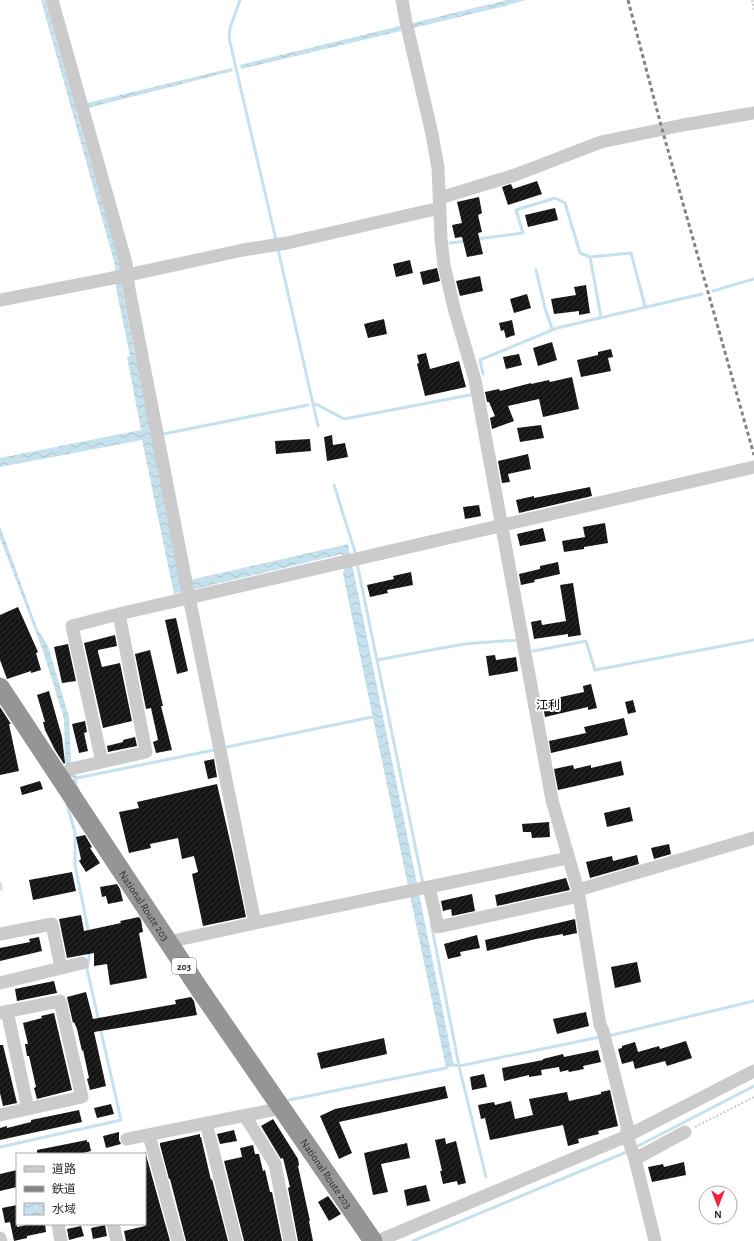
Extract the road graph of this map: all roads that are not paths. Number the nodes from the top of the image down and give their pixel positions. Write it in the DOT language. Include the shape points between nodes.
graph roads {
  1 [pos="52,0"];
  2 [pos="402,0"];
  3 [pos="754,113"];
  4 [pos="440,203"];
  5 [pos="128,275"];
  6 [pos="0,300"];
  7 [pos="754,467"];
  8 [pos="502,525"];
  9 [pos="189,597"];
  10 [pos="119,614"];
  11 [pos="0,687"];
  12 [pos="102,762"];
  13 [pos="66,771"];
  14 [pos="754,838"];
  15 [pos="568,858"];
  16 [pos="429,887"];
  17 [pos="578,893"];
  18 [pos="255,923"];
  19 [pos="0,934"];
  20 [pos="168,942"];
  21 [pos="82,963"];
  22 [pos="61,968"];
  23 [pos="0,983"];
  24 [pos="4,1012"];
  25 [pos="754,1071"];
  26 [pos="282,1108"];
  27 [pos="28,1109"];
  28 [pos="0,1115"];
  29 [pos="245,1116"];
  30 [pos="206,1123"];
  31 [pos="685,1132"];
  32 [pos="150,1135"];
  33 [pos="627,1136"];
  34 [pos="127,1139"];
  35 [pos="635,1158"];
  36 [pos="58,1225"];
  37 [pos="113,1225"];
  38 [pos="0,1238"];
  39 [pos="1,1241"];
  40 [pos="61,1241"];
  41 [pos="117,1241"];
  42 [pos="178,1241"];
  43 [pos="236,1241"];
  44 [pos="290,1241"];
  45 [pos="372,1241"];
  46 [pos="378,1241"];
  47 [pos="655,1241"];
  1 -- 5 [label="street"];
  2 -- 4 [label="street" via="432,134 438,168"];
  3 -- 4 [label="street" via="601,142"];
  4 -- 5 [label="street" via="287,243"];
  4 -- 8 [label="street" via="444,265 475,380"];
  5 -- 6 [label="street"];
  5 -- 9 [label="street" via="128,289"];
  7 -- 8 [label="street"];
  8 -- 9 [label="street"];
  8 -- 15 [label="street" via="552,800"];
  9 -- 10 [label="street"];
  9 -- 18 [label="street"];
  10 -- 12 [label="street" via="146,752"];
  10 -- 12 [label="street" via="72,626"];
  11 -- 13 [label="highway, National Route 203 / 203"];
  12 -- 13 [label="street"];
  13 -- 20 [label="highway, National Route 203 / 203"];
  14 -- 17 [label="street"];
  15 -- 16 [label="street"];
  15 -- 17 [label="street"];
  16 -- 17 [label="street" via="438,927"];
  16 -- 18 [label="street"];
  17 -- 33 [label="street" via="600,1025 627,1125"];
  18 -- 20 [label="street"];
  19 -- 22 [label="street" via="52,924"];
  20 -- 26 [label="highway, National Route 203 / 203"];
  21 -- 22 [label="street"];
  22 -- 23 [label="street"];
  24 -- 27 [label="street"];
  24 -- 27 [label="street" via="60,1001 82,1097"];
  25 -- 33 [label="street"];
  26 -- 29 [label="street"];
  26 -- 45 [label="highway, National Route 203 / 203"];
  27 -- 28 [label="street"];
  29 -- 30 [label="street"];
  29 -- 44 [label="street" via="275,1164"];
  30 -- 32 [label="street"];
  30 -- 43 [label="street"];
  31 -- 35 [label="street"];
  32 -- 34 [label="street"];
  32 -- 42 [label="street"];
  33 -- 35 [label="street"];
  33 -- 46 [label="street"];
  35 -- 47 [label="street"];
  36 -- 40 [label="street"];
  37 -- 41 [label="street"];
  38 -- 39 [label="street"];
}
